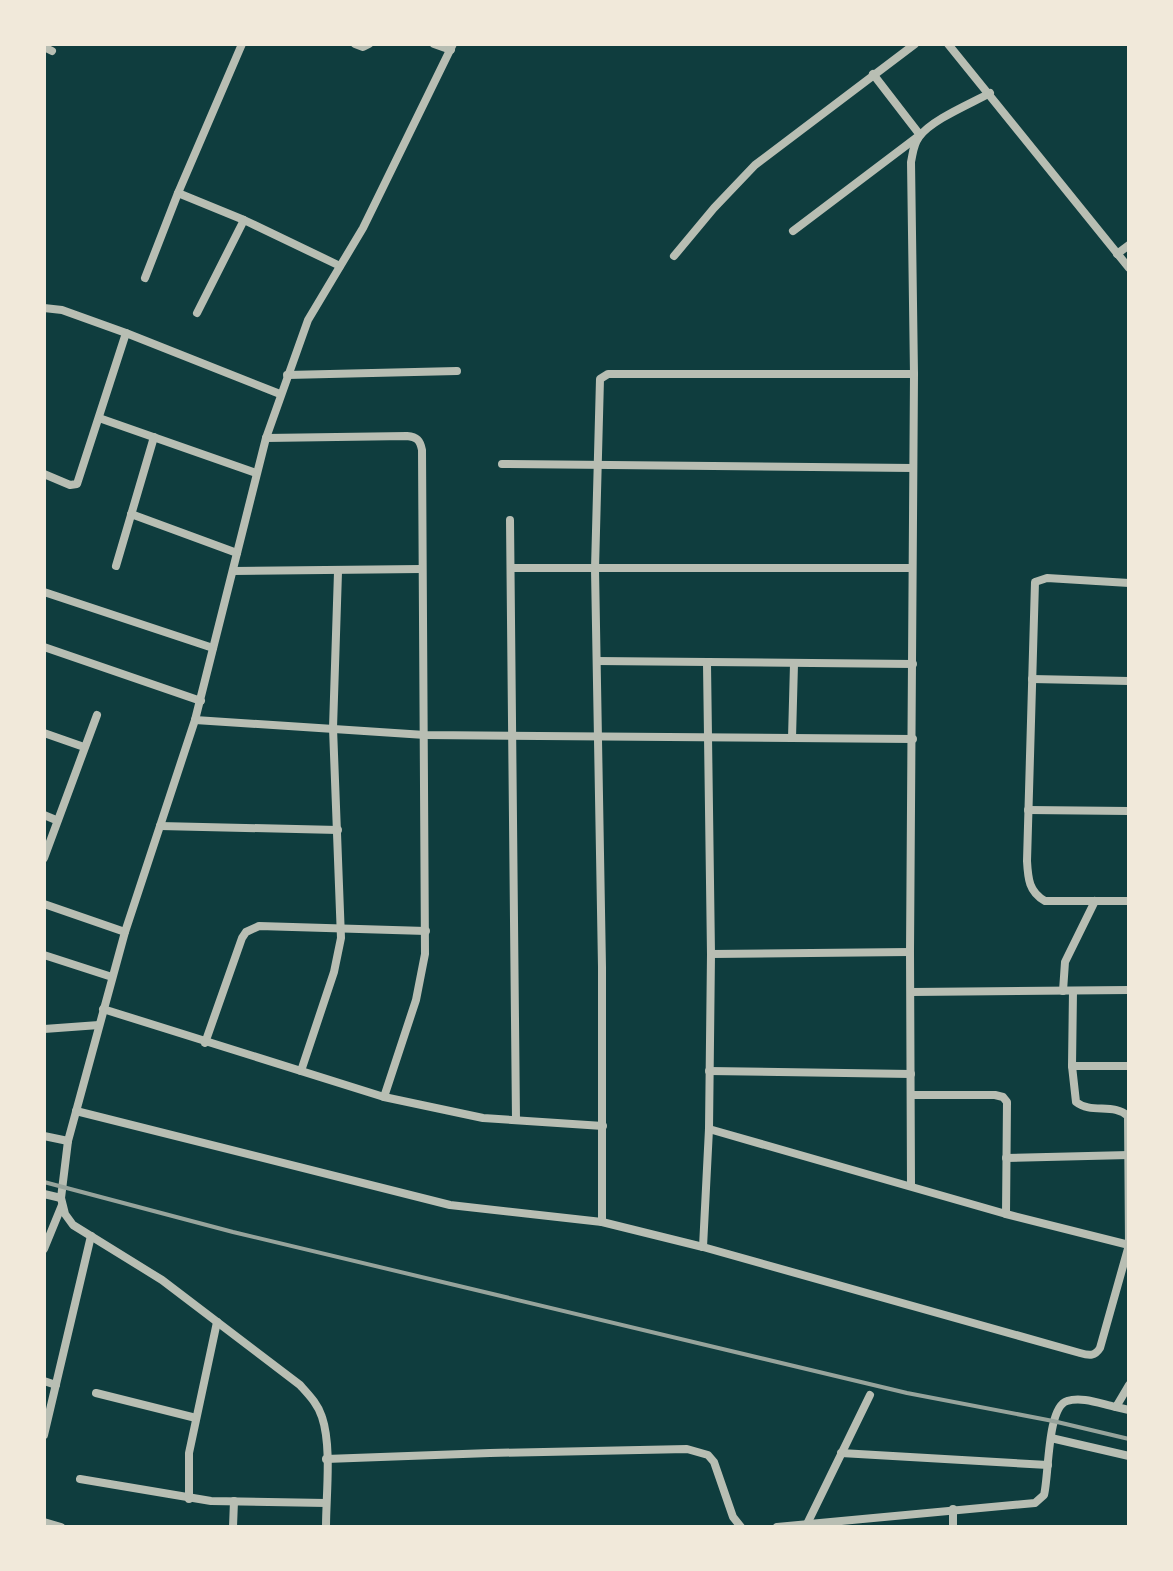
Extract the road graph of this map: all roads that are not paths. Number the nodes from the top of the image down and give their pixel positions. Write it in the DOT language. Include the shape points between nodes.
graph roads {
  1 [pos="242,44"];
  2 [pos="355,44"];
  3 [pos="369,44"];
  4 [pos="434,44"];
  5 [pos="915,44"];
  6 [pos="948,44"];
  7 [pos="452,47"];
  8 [pos="873,74"];
  9 [pos="990,93"];
  10 [pos="920,135"];
  11 [pos="178,193"];
  12 [pos="244,220"];
  13 [pos="793,231"];
  14 [pos="1129,245"];
  15 [pos="1117,254"];
  16 [pos="674,256"];
  17 [pos="340,266"];
  18 [pos="1129,268"];
  19 [pos="145,278"];
  20 [pos="44,308"];
  21 [pos="197,313"];
  22 [pos="126,333"];
  23 [pos="457,371"];
  24 [pos="914,374"];
  25 [pos="287,375"];
  26 [pos="280,394"];
  27 [pos="99,418"];
  28 [pos="154,437"];
  29 [pos="266,438"];
  30 [pos="502,464"];
  31 [pos="597,467"];
  32 [pos="913,468"];
  33 [pos="256,473"];
  34 [pos="44,474"];
  35 [pos="131,514"];
  36 [pos="510,520"];
  37 [pos="237,553"];
  38 [pos="116,566"];
  39 [pos="511,568"];
  40 [pos="912,568"];
  41 [pos="421,569"];
  42 [pos="595,569"];
  43 [pos="233,571"];
  44 [pos="338,572"];
  45 [pos="1129,583"];
  46 [pos="44,592"];
  47 [pos="44,647"];
  48 [pos="213,648"];
  49 [pos="597,661"];
  50 [pos="707,664"];
  51 [pos="794,664"];
  52 [pos="913,664"];
  53 [pos="1032,679"];
  54 [pos="1129,681"];
  55 [pos="201,701"];
  56 [pos="97,715"];
  57 [pos="195,720"];
  58 [pos="333,728"];
  59 [pos="44,733"];
  60 [pos="425,735"];
  61 [pos="511,736"];
  62 [pos="598,736"];
  63 [pos="707,737"];
  64 [pos="792,738"];
  65 [pos="913,739"];
  66 [pos="84,747"];
  67 [pos="1028,810"];
  68 [pos="1129,811"];
  69 [pos="44,815"];
  70 [pos="56,820"];
  71 [pos="160,826"];
  72 [pos="338,830"];
  73 [pos="44,858"];
  74 [pos="1095,901"];
  75 [pos="1129,901"];
  76 [pos="44,904"];
  77 [pos="341,927"];
  78 [pos="426,931"];
  79 [pos="125,932"];
  80 [pos="910,952"];
  81 [pos="711,954"];
  82 [pos="44,955"];
  83 [pos="112,977"];
  84 [pos="1129,990"];
  85 [pos="1063,991"];
  86 [pos="1073,991"];
  87 [pos="911,992"];
  88 [pos="103,1009"];
  89 [pos="99,1025"];
  90 [pos="44,1029"];
  91 [pos="205,1043"];
  92 [pos="1072,1066"];
  93 [pos="1129,1066"];
  94 [pos="301,1071"];
  95 [pos="709,1071"];
  96 [pos="911,1074"];
  97 [pos="912,1095"];
  98 [pos="384,1097"];
  99 [pos="76,1111"];
  100 [pos="516,1120"];
  101 [pos="603,1126"];
  102 [pos="709,1129"];
  103 [pos="44,1136"];
  104 [pos="68,1141"];
  105 [pos="1129,1155"];
  106 [pos="1006,1158"];
  107 [pos="911,1185"];
  108 [pos="44,1194"];
  109 [pos="62,1201"];
  110 [pos="1006,1214"];
  111 [pos="602,1222"];
  112 [pos="91,1236"];
  113 [pos="1129,1245"];
  114 [pos="703,1247"];
  115 [pos="44,1249"];
  116 [pos="1126,1269"];
  117 [pos="217,1322"];
  118 [pos="44,1381"];
  119 [pos="56,1385"];
  120 [pos="1129,1385"];
  121 [pos="96,1393"];
  122 [pos="870,1395"];
  123 [pos="1116,1407"];
  124 [pos="1129,1410"];
  125 [pos="196,1418"];
  126 [pos="44,1435"];
  127 [pos="1051,1438"];
  128 [pos="841,1453"];
  129 [pos="1129,1456"];
  130 [pos="326,1459"];
  131 [pos="1048,1465"];
  132 [pos="80,1479"];
  133 [pos="189,1499"];
  134 [pos="234,1501"];
  135 [pos="326,1503"];
  136 [pos="953,1509"];
  137 [pos="44,1522"];
  138 [pos="807,1524"];
  139 [pos="61,1527"];
  140 [pos="233,1527"];
  141 [pos="326,1527"];
  142 [pos="741,1527"];
  143 [pos="777,1527"];
  144 [pos="953,1527"];
  1 -- 11 [label="street"];
  2 -- 3 [label="street"];
  4 -- 7 [label="street"];
  5 -- 8 [label="street"];
  6 -- 9 [label="street"];
  7 -- 17 [label="street"];
  8 -- 10 [label="street"];
  8 -- 16 [label="street" via="755,165"];
  9 -- 10 [label="street"];
  9 -- 15 [label="street"];
  10 -- 13 [label="street"];
  10 -- 24 [label="street" via="911,162"];
  11 -- 12 [label="street"];
  11 -- 19 [label="street"];
  12 -- 17 [label="street"];
  12 -- 21 [label="street"];
  14 -- 15 [label="street"];
  15 -- 18 [label="street"];
  17 -- 25 [label="street" via="308,320"];
  20 -- 22 [label="street"];
  22 -- 26 [label="street"];
  22 -- 27 [label="street"];
  23 -- 25 [label="street"];
  24 -- 31 [label="street" via="603,375"];
  24 -- 32 [label="street"];
  25 -- 26 [label="street"];
  26 -- 29 [label="street"];
  27 -- 28 [label="street"];
  27 -- 34 [label="street" via="77,484"];
  28 -- 33 [label="street"];
  28 -- 35 [label="street"];
  29 -- 33 [label="street"];
  29 -- 41 [label="street" via="415,437 422,450"];
  30 -- 31 [label="street"];
  31 -- 32 [label="street"];
  31 -- 42 [label="street"];
  32 -- 40 [label="street"];
  33 -- 37 [label="street"];
  35 -- 37 [label="street"];
  35 -- 38 [label="street"];
  36 -- 39 [label="street"];
  37 -- 43 [label="street"];
  39 -- 42 [label="street"];
  39 -- 61 [label="street"];
  40 -- 42 [label="street"];
  40 -- 52 [label="street"];
  41 -- 44 [label="street"];
  41 -- 60 [label="street"];
  42 -- 49 [label="street"];
  43 -- 44 [label="street"];
  43 -- 48 [label="street"];
  44 -- 58 [label="street"];
  45 -- 53 [label="street" via="1047,578 1035,582"];
  46 -- 48 [label="street"];
  47 -- 55 [label="street"];
  48 -- 55 [label="street"];
  49 -- 50 [label="street"];
  49 -- 62 [label="street"];
  50 -- 51 [label="street"];
  50 -- 63 [label="street"];
  51 -- 52 [label="street"];
  51 -- 64 [label="street"];
  52 -- 65 [label="street"];
  53 -- 54 [label="street"];
  53 -- 67 [label="street"];
  55 -- 57 [label="street"];
  56 -- 66 [label="street"];
  57 -- 58 [label="street"];
  57 -- 71 [label="street"];
  58 -- 60 [label="street"];
  58 -- 72 [label="street"];
  59 -- 66 [label="street"];
  60 -- 61 [label="street"];
  60 -- 78 [label="street"];
  61 -- 62 [label="street"];
  61 -- 100 [label="street"];
  62 -- 63 [label="street"];
  62 -- 101 [label="street"];
  63 -- 64 [label="street"];
  63 -- 81 [label="street"];
  64 -- 65 [label="street"];
  65 -- 80 [label="street"];
  66 -- 70 [label="street"];
  67 -- 68 [label="street"];
  67 -- 74 [label="street" via="1027,861 1035,895 1045,901"];
  69 -- 70 [label="street"];
  70 -- 73 [label="street"];
  71 -- 72 [label="street"];
  71 -- 79 [label="street"];
  72 -- 77 [label="street"];
  74 -- 75 [label="street"];
  74 -- 85 [label="street" via="1065,962"];
  76 -- 79 [label="street"];
  77 -- 78 [label="street"];
  77 -- 91 [label="street" via="259,926 246,932"];
  77 -- 94 [label="street" via="334,972"];
  78 -- 98 [label="street" via="420,983"];
  79 -- 83 [label="street"];
  80 -- 81 [label="street"];
  80 -- 87 [label="street"];
  81 -- 95 [label="street"];
  82 -- 83 [label="street"];
  83 -- 88 [label="street"];
  84 -- 86 [label="street"];
  85 -- 86 [label="street"];
  85 -- 87 [label="street"];
  86 -- 92 [label="street"];
  87 -- 96 [label="street"];
  88 -- 89 [label="street"];
  88 -- 91 [label="street"];
  89 -- 90 [label="street"];
  89 -- 99 [label="street"];
  91 -- 94 [label="street"];
  92 -- 93 [label="street"];
  92 -- 105 [label="street" via="1076,1102 1128,1116"];
  94 -- 98 [label="street"];
  95 -- 96 [label="street"];
  95 -- 102 [label="street"];
  96 -- 97 [label="street"];
  97 -- 106 [label="street" via="1003,1097 1009,1111"];
  97 -- 107 [label="street"];
  98 -- 100 [label="street" via="462,1115"];
  99 -- 104 [label="street"];
  99 -- 111 [label="street" via="450,1205"];
  100 -- 101 [label="street"];
  101 -- 111 [label="street"];
  102 -- 107 [label="street"];
  102 -- 114 [label="street"];
  103 -- 104 [label="street"];
  104 -- 109 [label="street"];
  105 -- 106 [label="street"];
  105 -- 113 [label="street"];
  106 -- 110 [label="street"];
  107 -- 110 [label="street"];
  108 -- 109 [label="street"];
  109 -- 112 [label="street" via="73,1225"];
  109 -- 115 [label="street"];
  110 -- 113 [label="street"];
  111 -- 114 [label="street"];
  112 -- 117 [label="street"];
  112 -- 119 [label="street"];
  113 -- 116 [label="street"];
  114 -- 116 [label="street" via="1090,1356 1100,1348"];
  117 -- 125 [label="street"];
  117 -- 130 [label="street" via="314,1399 322,1417"];
  118 -- 119 [label="street"];
  119 -- 126 [label="street"];
  120 -- 123 [label="street"];
  121 -- 125 [label="street"];
  122 -- 128 [label="street"];
  123 -- 124 [label="street"];
  123 -- 127 [label="street" via="1062,1402"];
  125 -- 133 [label="street"];
  127 -- 129 [label="street"];
  127 -- 131 [label="street"];
  128 -- 131 [label="street"];
  128 -- 138 [label="street"];
  130 -- 135 [label="street"];
  130 -- 142 [label="street" via="687,1449 714,1462"];
  131 -- 136 [label="street" via="1041,1500"];
  132 -- 133 [label="street"];
  133 -- 134 [label="street"];
  134 -- 135 [label="street"];
  134 -- 140 [label="street"];
  135 -- 141 [label="street"];
  136 -- 138 [label="street"];
  136 -- 144 [label="street"];
  137 -- 139 [label="street"];
  138 -- 143 [label="street"];
}
